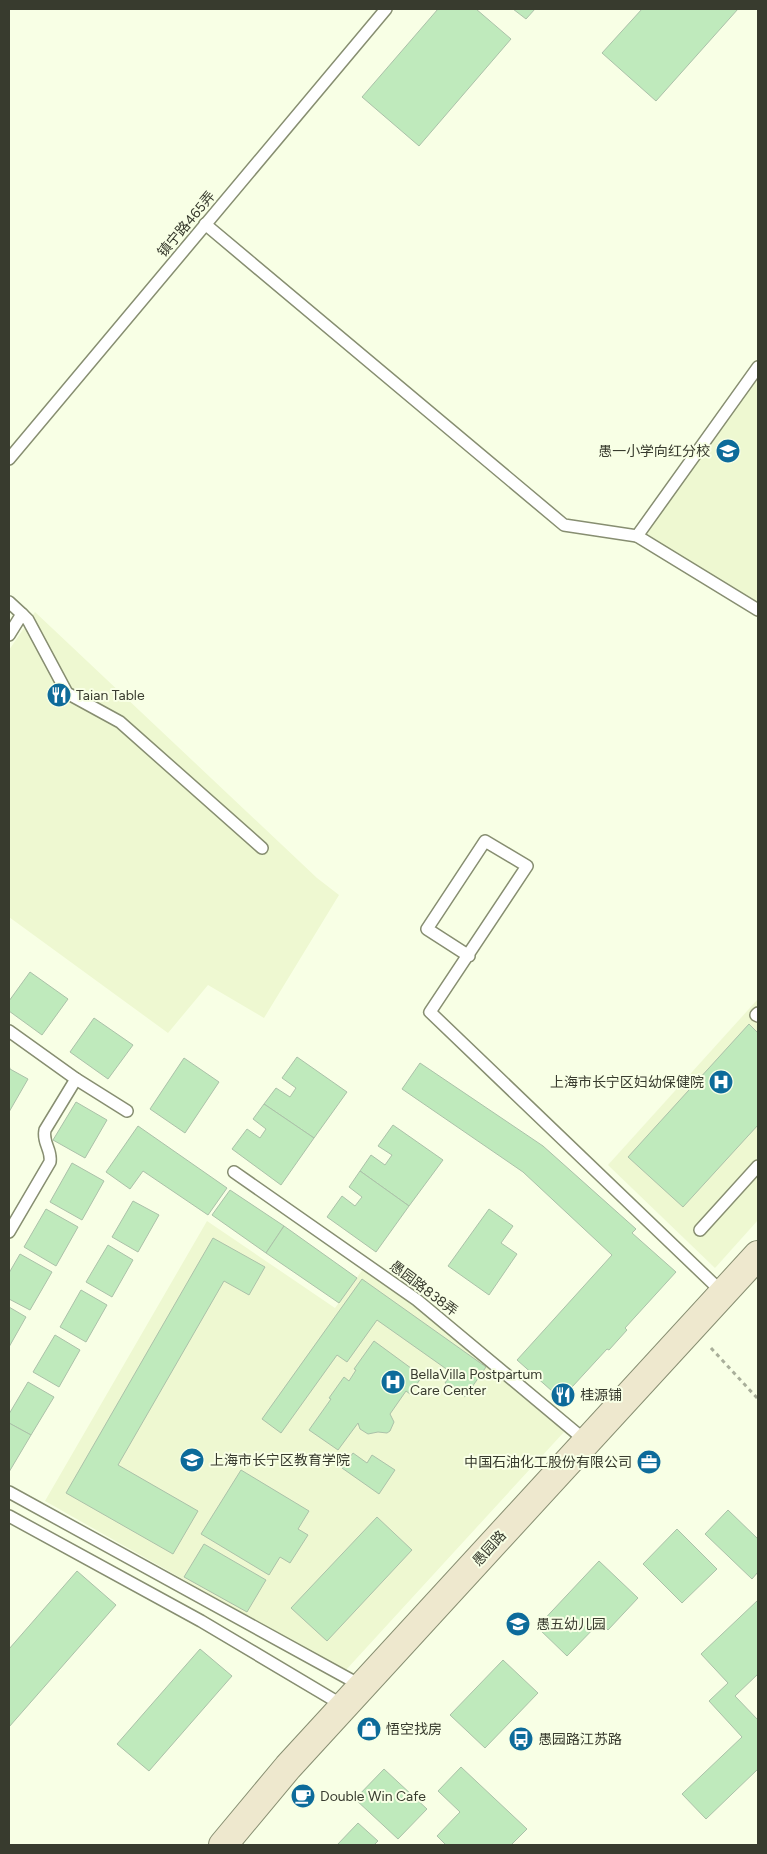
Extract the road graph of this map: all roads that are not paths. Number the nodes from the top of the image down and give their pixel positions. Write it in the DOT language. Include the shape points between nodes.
graph roads {
  1 [pos="386,9"];
  2 [pos="206,224"];
  3 [pos="758,367"];
  4 [pos="9,459"];
  5 [pos="637,536"];
  6 [pos="9,602"];
  7 [pos="758,610"];
  8 [pos="22,614"];
  9 [pos="9,635"];
  10 [pos="262,848"];
  11 [pos="468,956"];
  12 [pos="9,1031"];
  13 [pos="76,1079"];
  14 [pos="127,1110"];
  15 [pos="758,1166"];
  16 [pos="234,1172"];
  17 [pos="700,1230"];
  18 [pos="9,1232"];
  19 [pos="758,1255"];
  20 [pos="723,1293"];
  21 [pos="586,1441"];
  22 [pos="9,1492"];
  23 [pos="9,1516"];
  24 [pos="362,1686"];
  25 [pos="344,1706"];
  26 [pos="223,1845"];
  1 -- 2 [label="lane, 镇宁路465弄"];
  2 -- 4 [label="lane, 镇宁路465弄"];
  2 -- 5 [label="lane" via="564,525"];
  3 -- 5 [label="lane"];
  5 -- 7 [label="lane"];
  6 -- 8 [label="lane"];
  8 -- 9 [label="lane"];
  8 -- 10 [label="lane" via="67,693 120,722"];
  11 -- 11 [label="lane" via="528,866 485,841 427,929"];
  11 -- 20 [label="lane" via="430,1012"];
  12 -- 13 [label="lane"];
  13 -- 14 [label="lane"];
  13 -- 18 [label="lane" via="45,1130 43,1137 51,1155 50,1162"];
  15 -- 17 [label="lane"];
  16 -- 21 [label="lane, 愚园路838弄" via="417,1300"];
  19 -- 20 [label="main road, 愚园路"];
  20 -- 21 [label="main road, 愚园路"];
  21 -- 24 [label="main road, 愚园路"];
  22 -- 24 [label="lane"];
  23 -- 25 [label="lane" via="201,1621"];
  24 -- 25 [label="main road, 愚园路"];
  25 -- 26 [label="main road, 愚园路"];
}
